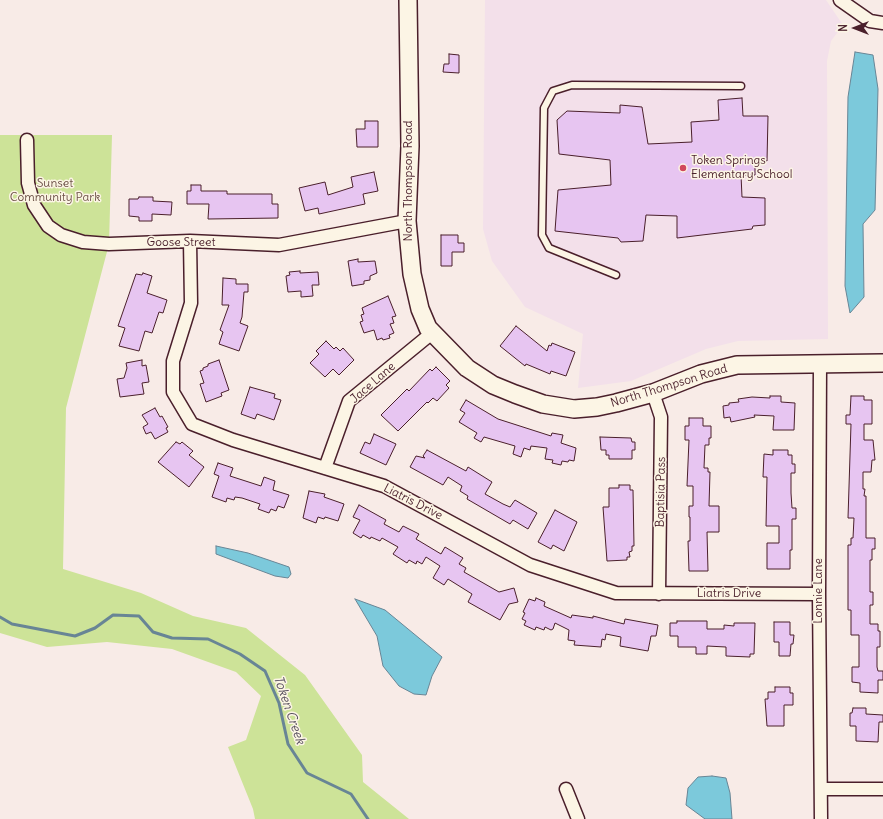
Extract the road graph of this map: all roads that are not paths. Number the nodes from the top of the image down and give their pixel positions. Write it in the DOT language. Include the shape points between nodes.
graph roads {
  1 [pos="408,0"];
  2 [pos="840,0"];
  3 [pos="883,23"];
  4 [pos="741,86"];
  5 [pos="28,140"];
  6 [pos="407,221"];
  7 [pos="190,241"];
  8 [pos="616,275"];
  9 [pos="432,333"];
  10 [pos="883,363"];
  11 [pos="820,364"];
  12 [pos="653,393"];
  13 [pos="325,468"];
  14 [pos="660,594"];
  15 [pos="819,594"];
  16 [pos="566,789"];
  17 [pos="821,789"];
  18 [pos="883,789"];
  19 [pos="578,819"];
  20 [pos="821,819"];
  1 -- 6 [label="street, North Thompson Road" via="410,146"];
  2 -- 3 [label="street" via="870,21"];
  4 -- 8 [label="lane" via="572,85 553,91 544,108 542,235 549,248"];
  5 -- 7 [label="street, Goose Street" via="30,193 41,217 48,226 61,235 83,242 110,244"];
  6 -- 7 [label="street, Goose Street" via="280,245"];
  6 -- 9 [label="street, North Thompson Road" via="412,274 420,309"];
  7 -- 13 [label="street, Liatris Drive" via="191,302 173,361 173,392 192,424 233,440"];
  9 -- 12 [label="street, North Thompson Road" via="467,368 493,385 543,404 574,409 597,407"];
  9 -- 13 [label="street, Jace Lane" via="349,401"];
  10 -- 11 [label="street, North Thompson Road"];
  11 -- 12 [label="street, North Thompson Road" via="756,364 720,368"];
  11 -- 15 [label="street, Lonnie Lane"];
  12 -- 14 [label="street, Baptisia Pass" via="661,417"];
  13 -- 14 [label="street, Liatris Drive" via="384,486 530,565 616,593"];
  14 -- 15 [label="street, Liatris Drive"];
  15 -- 17 [label="street, Lonnie Lane"];
  16 -- 19 [label="street"];
  17 -- 18 [label="street"];
  17 -- 20 [label="street, Lonnie Lane"];
}
